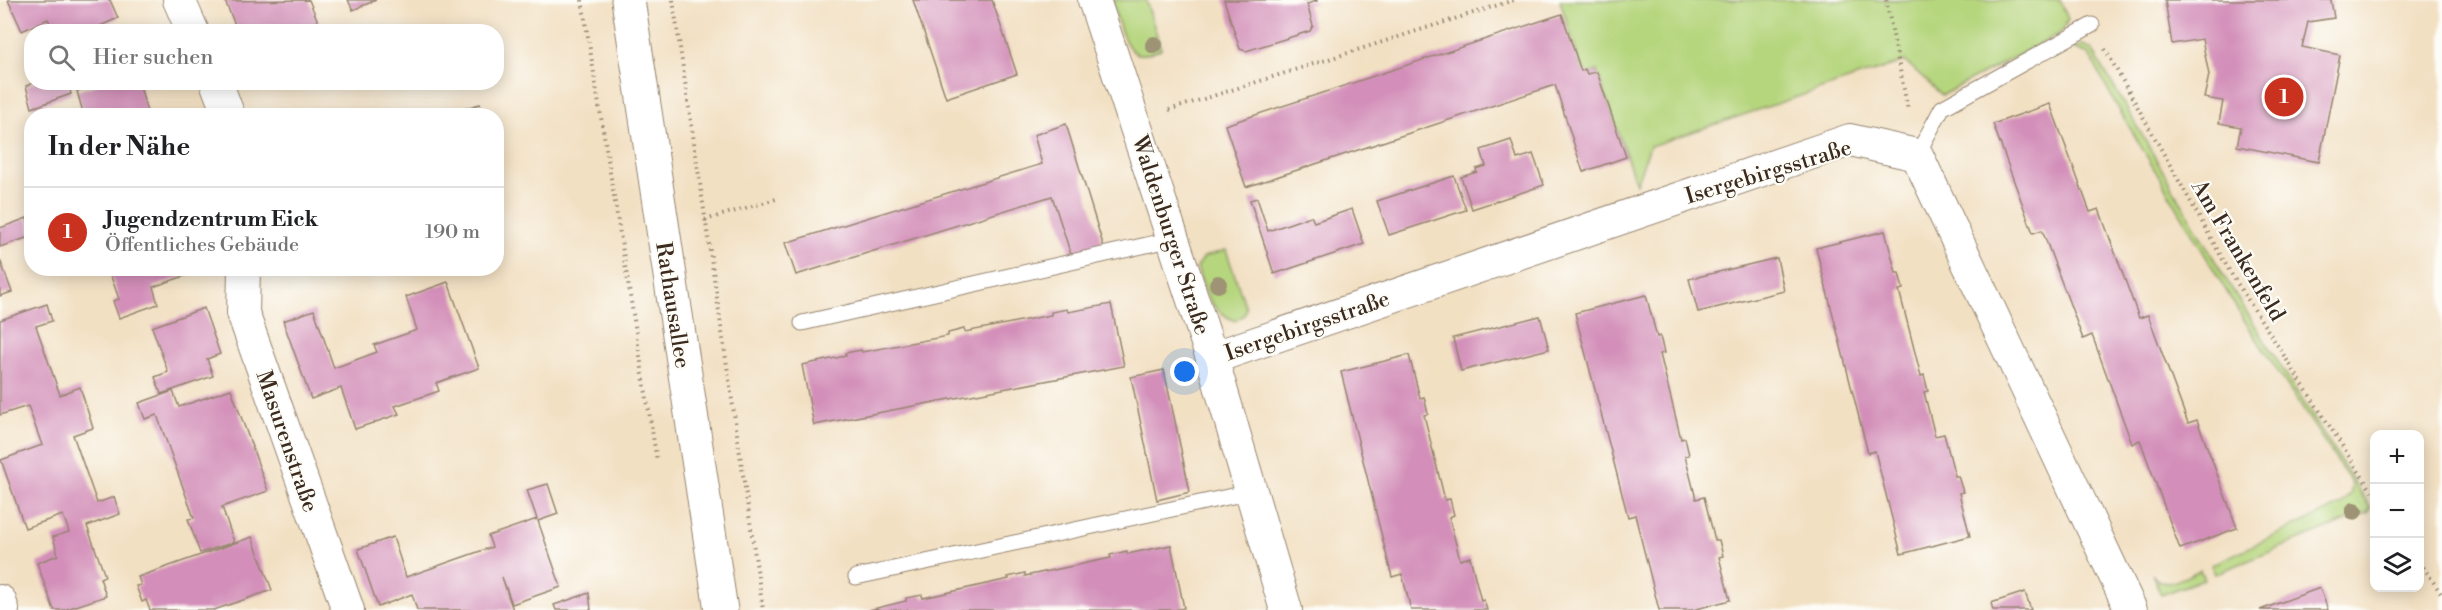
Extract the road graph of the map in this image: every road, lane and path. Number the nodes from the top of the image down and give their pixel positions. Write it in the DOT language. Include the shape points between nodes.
graph roads {
  1 [pos="179,0"];
  2 [pos="582,0"];
  3 [pos="628,0"];
  4 [pos="673,0"];
  5 [pos="1094,0"];
  6 [pos="1514,0"];
  7 [pos="1886,0"];
  8 [pos="190,24"];
  9 [pos="2092,25"];
  10 [pos="219,90"];
  11 [pos="226,108"];
  12 [pos="1134,121"];
  13 [pos="1917,155"];
  14 [pos="776,199"];
  15 [pos="705,220"];
  16 [pos="1173,240"];
  17 [pos="244,276"];
  18 [pos="802,323"];
  19 [pos="1212,358"];
  20 [pos="658,469"];
  21 [pos="2370,489"];
  22 [pos="1251,492"];
  23 [pos="2424,568"];
  24 [pos="856,577"];
  25 [pos="2442,595"];
  26 [pos="0,601"];
  27 [pos="3,610"];
  28 [pos="348,610"];
  29 [pos="721,610"];
  30 [pos="763,610"];
  31 [pos="1286,610"];
  32 [pos="2131,610"];
  1 -- 8 [label="street"];
  2 -- 20 [label="path"];
  3 -- 29 [label="street, Rathausallee"];
  4 -- 15 [label="path"];
  5 -- 12 [label="street, Waldenburger Straße"];
  6 -- 12 [label="path"];
  7 -- 13 [label="path"];
  9 -- 13 [label="lane" via="1942,108"];
  9 -- 21 [label="path, Am Frankenfeld" via="2230,272"];
  10 -- 11 [label="street"];
  12 -- 16 [label="street, Waldenburger Straße"];
  13 -- 19 [label="street, Isergebirgsstraße" via="1850,140"];
  13 -- 32 [label="street"];
  14 -- 15 [label="path"];
  15 -- 30 [label="path"];
  16 -- 18 [label="lane"];
  16 -- 19 [label="street, Waldenburger Straße"];
  17 -- 28 [label="street, Masurenstraße" via="243,313"];
  19 -- 22 [label="street, Waldenburger Straße"];
  22 -- 24 [label="lane"];
  22 -- 31 [label="street, Waldenburger Straße"];
  23 -- 25 [label="path"];
  26 -- 27 [label="street"];
}
